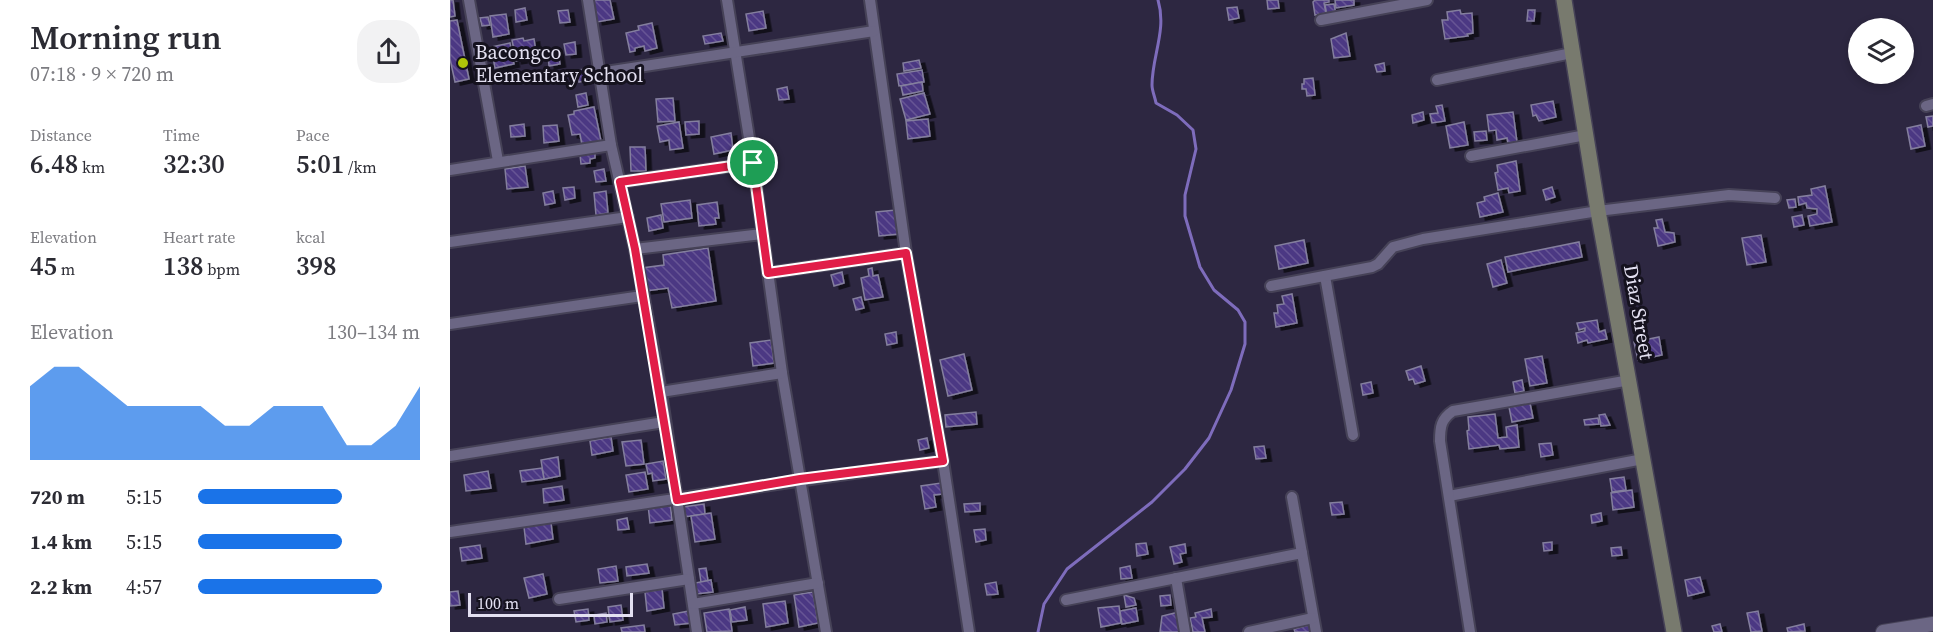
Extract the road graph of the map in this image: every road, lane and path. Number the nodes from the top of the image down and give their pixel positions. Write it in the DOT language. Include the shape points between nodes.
graph roads {
  1 [pos="470,0"];
  2 [pos="588,0"];
  3 [pos="727,0"];
  4 [pos="870,0"];
  5 [pos="1427,0"];
  6 [pos="1564,0"];
  7 [pos="1321,20"];
  8 [pos="874,31"];
  9 [pos="735,51"];
  10 [pos="1572,53"];
  11 [pos="599,73"];
  12 [pos="1437,80"];
  13 [pos="1586,135"];
  14 [pos="611,145"];
  15 [pos="1472,156"];
  16 [pos="498,161"];
  17 [pos="753,163"];
  18 [pos="450,170"];
  19 [pos="620,182"];
  20 [pos="1775,198"];
  21 [pos="1598,211"];
  22 [pos="628,217"];
  23 [pos="762,234"];
  24 [pos="450,242"];
  25 [pos="635,249"];
  26 [pos="906,253"];
  27 [pos="768,273"];
  28 [pos="1325,276"];
  29 [pos="1271,286"];
  30 [pos="642,296"];
  31 [pos="450,324"];
  32 [pos="783,373"];
  33 [pos="1630,380"];
  34 [pos="661,392"];
  35 [pos="664,422"];
  36 [pos="1353,435"];
  37 [pos="450,456"];
  38 [pos="1644,459"];
  39 [pos="943,461"];
  40 [pos="800,479"];
  41 [pos="1449,496"];
  42 [pos="1292,497"];
  43 [pos="677,500"];
  44 [pos="450,532"];
  45 [pos="1302,553"];
  46 [pos="1176,578"];
  47 [pos="689,579"];
  48 [pos="818,583"];
  49 [pos="559,599"];
  50 [pos="1066,600"];
  51 [pos="693,604"];
  52 [pos="1313,618"];
  53 [pos="1933,624"];
  54 [pos="697,632"];
  55 [pos="826,632"];
  56 [pos="969,632"];
  57 [pos="1185,632"];
  58 [pos="1249,632"];
  59 [pos="1316,632"];
  60 [pos="1470,632"];
  61 [pos="1674,632"];
  62 [pos="1883,632"];
  1 -- 16 [label="street"];
  2 -- 11 [label="street"];
  3 -- 9 [label="street"];
  4 -- 8 [label="street"];
  5 -- 7 [label="street"];
  6 -- 10 [label="main road, Diaz Street"];
  8 -- 9 [label="street"];
  8 -- 26 [label="street"];
  9 -- 11 [label="street"];
  9 -- 17 [label="street"];
  10 -- 12 [label="street"];
  10 -- 13 [label="main road, Diaz Street"];
  11 -- 14 [label="street"];
  13 -- 15 [label="street"];
  13 -- 21 [label="main road, Diaz Street"];
  14 -- 16 [label="street"];
  14 -- 19 [label="street"];
  16 -- 18 [label="street"];
  17 -- 19 [label="street"];
  17 -- 23 [label="street"];
  19 -- 22 [label="street"];
  20 -- 21 [label="street" via="1729,195"];
  21 -- 28 [label="street" via="1400,244 1372,267"];
  21 -- 33 [label="main road, Diaz Street"];
  22 -- 24 [label="street"];
  22 -- 25 [label="street"];
  23 -- 25 [label="street"];
  23 -- 27 [label="street"];
  25 -- 30 [label="street"];
  26 -- 27 [label="street"];
  26 -- 39 [label="street"];
  27 -- 32 [label="street"];
  28 -- 29 [label="street"];
  28 -- 36 [label="street"];
  30 -- 31 [label="street"];
  30 -- 34 [label="street"];
  32 -- 34 [label="street"];
  32 -- 40 [label="street"];
  33 -- 38 [label="main road, Diaz Street"];
  33 -- 41 [label="street" via="1453,411 1440,426"];
  34 -- 35 [label="street"];
  35 -- 37 [label="street"];
  35 -- 43 [label="street"];
  38 -- 41 [label="street"];
  38 -- 61 [label="main road, Diaz Street"];
  39 -- 40 [label="street"];
  39 -- 56 [label="street"];
  40 -- 43 [label="street"];
  40 -- 48 [label="street"];
  41 -- 60 [label="street"];
  42 -- 45 [label="street"];
  43 -- 44 [label="street"];
  43 -- 47 [label="street"];
  45 -- 46 [label="street"];
  45 -- 52 [label="street"];
  46 -- 50 [label="street"];
  46 -- 57 [label="street"];
  47 -- 49 [label="street"];
  47 -- 51 [label="street"];
  48 -- 51 [label="street"];
  48 -- 55 [label="street"];
  51 -- 54 [label="street"];
  52 -- 58 [label="street"];
  52 -- 59 [label="street"];
  53 -- 62 [label="street"];
}
